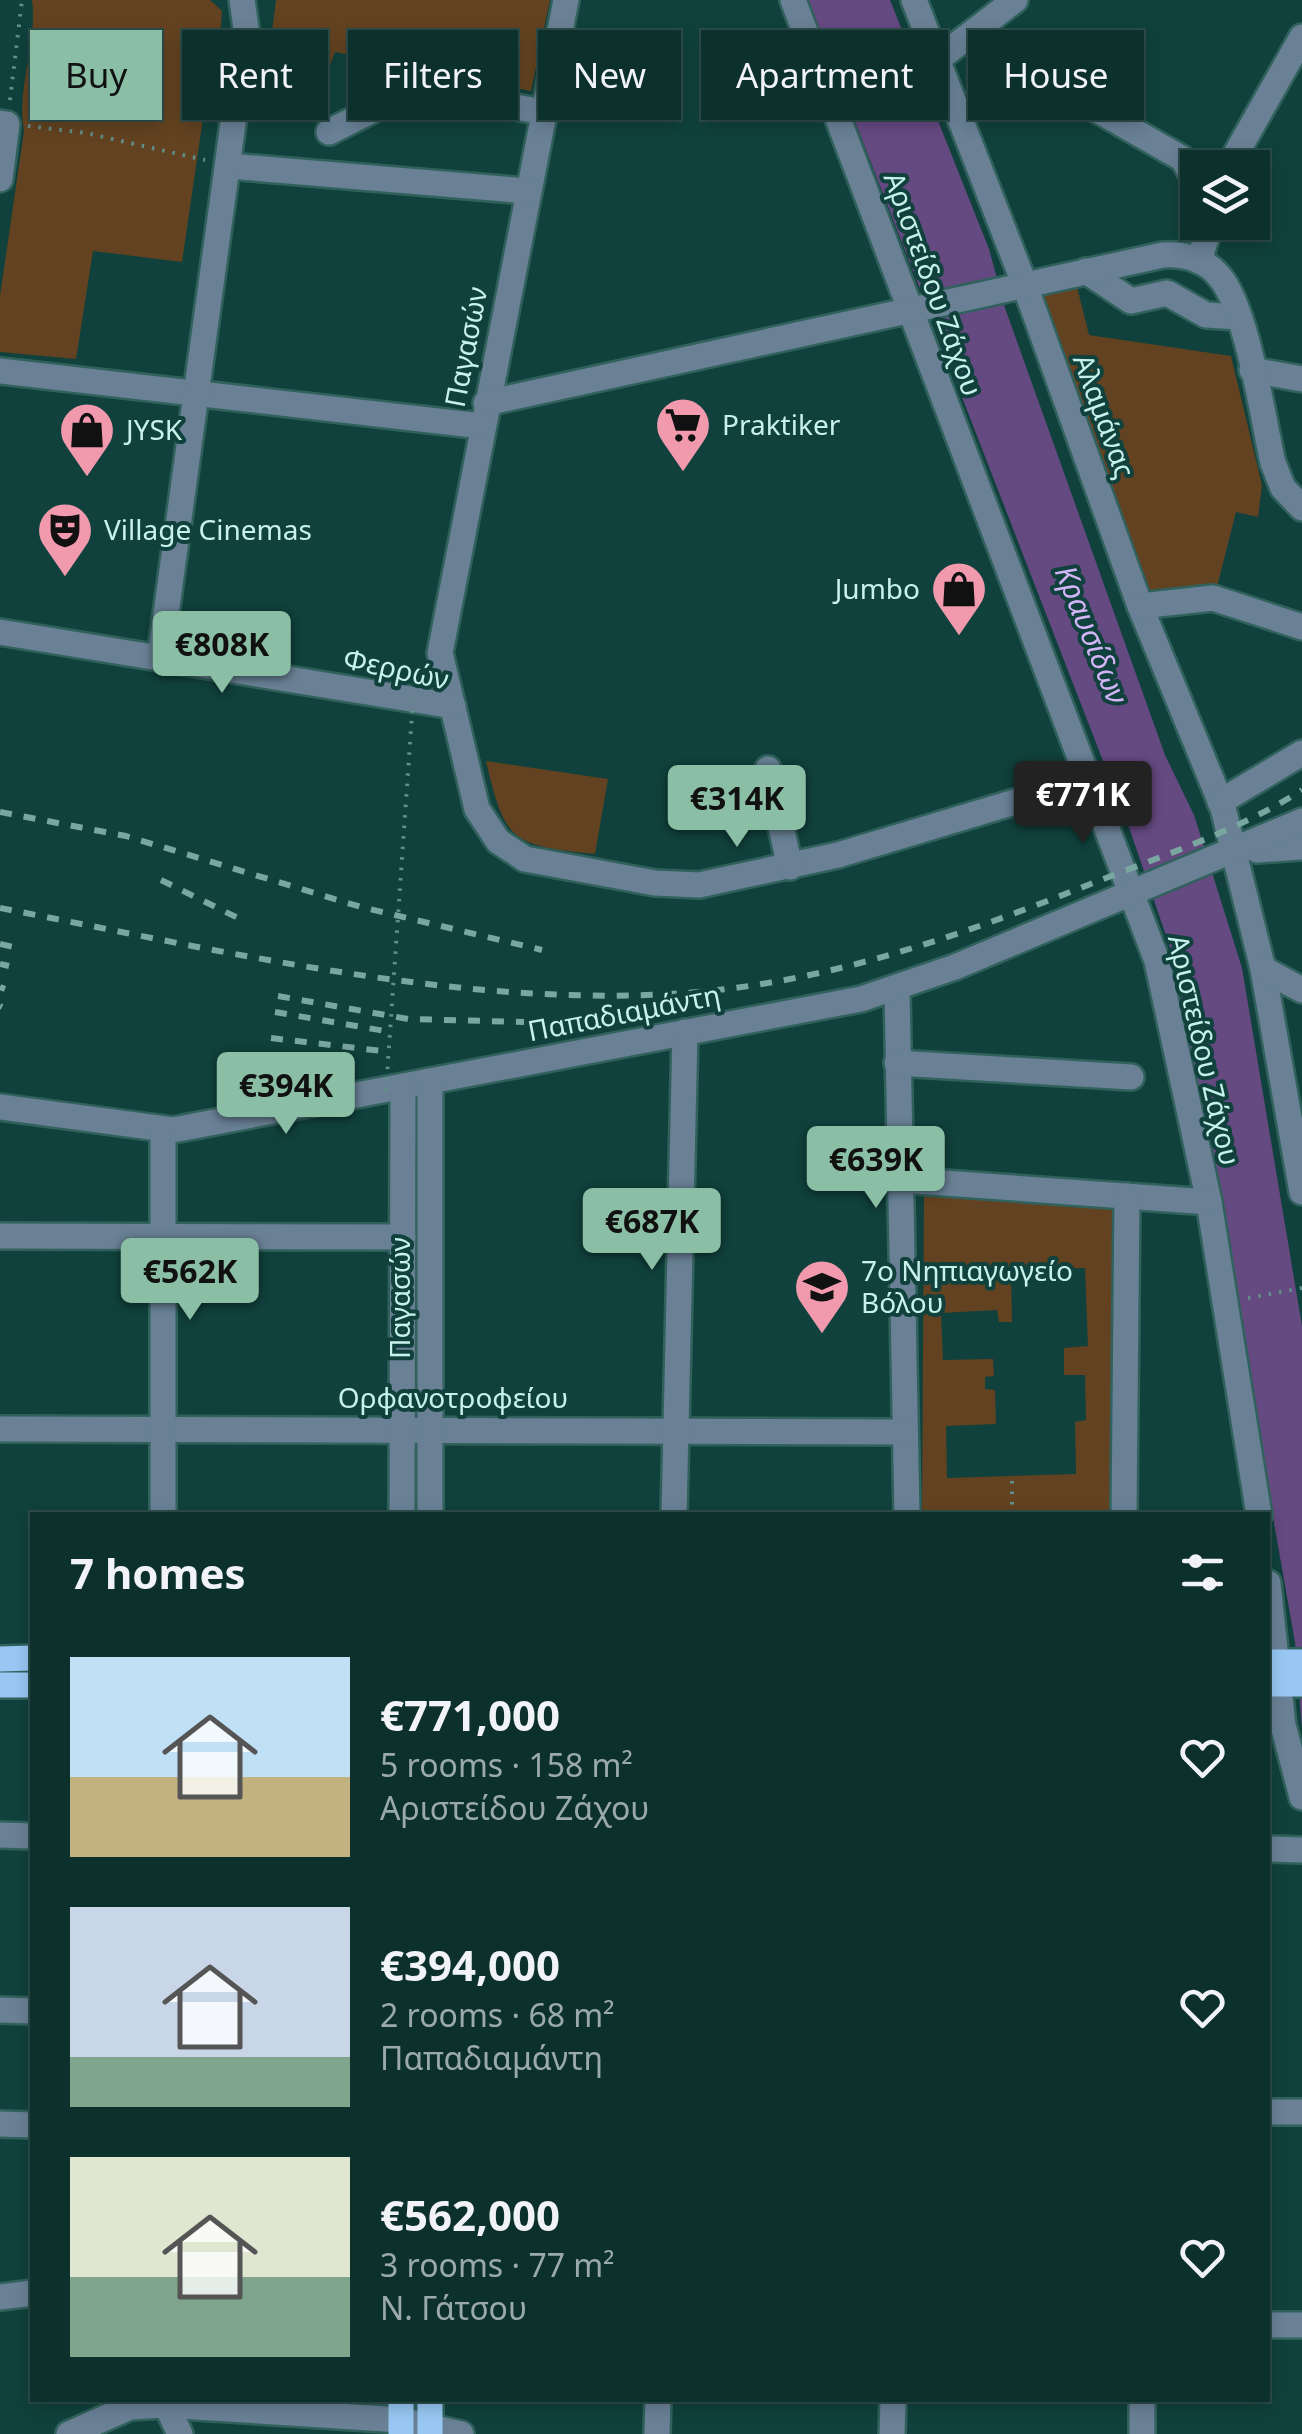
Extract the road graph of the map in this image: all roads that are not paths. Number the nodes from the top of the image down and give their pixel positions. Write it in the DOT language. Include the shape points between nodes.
graph roads {
  1 [pos="242,0"];
  2 [pos="566,0"];
  3 [pos="793,0"];
  4 [pos="914,0"];
  5 [pos="1015,0"];
  6 [pos="560,30"];
  7 [pos="926,30"];
  8 [pos="1302,37"];
  9 [pos="948,51"];
  10 [pos="948,85"];
  11 [pos="538,111"];
  12 [pos="541,120"];
  13 [pos="1115,120"];
  14 [pos="4,123"];
  15 [pos="328,132"];
  16 [pos="1238,150"];
  17 [pos="1180,157"];
  18 [pos="229,166"];
  19 [pos="0,179"];
  20 [pos="528,191"];
  21 [pos="1197,240"];
  22 [pos="1205,240"];
  23 [pos="1086,271"];
  24 [pos="1024,283"];
  25 [pos="910,308"];
  26 [pos="1238,317"];
  27 [pos="1252,370"];
  28 [pos="0,371"];
  29 [pos="1302,380"];
  30 [pos="199,392"];
  31 [pos="484,414"];
  32 [pos="1302,508"];
  33 [pos="1140,606"];
  34 [pos="1302,627"];
  35 [pos="0,632"];
  36 [pos="160,658"];
  37 [pos="453,706"];
  38 [pos="1302,753"];
  39 [pos="768,769"];
  40 [pos="1088,780"];
  41 [pos="1220,802"];
  42 [pos="1302,821"];
  43 [pos="1302,847"];
  44 [pos="1229,854"];
  45 [pos="790,867"];
  46 [pos="1138,889"];
  47 [pos="1262,969"];
  48 [pos="897,990"];
  49 [pos="1302,990"];
  50 [pos="685,1032"];
  51 [pos="898,1063"];
  52 [pos="1131,1077"];
  53 [pos="430,1081"];
  54 [pos="394,1088"];
  55 [pos="1294,1100"];
  56 [pos="0,1107"];
  57 [pos="163,1130"];
  58 [pos="1299,1157"];
  59 [pos="902,1180"];
  60 [pos="1302,1192"];
  61 [pos="1127,1196"];
  62 [pos="1209,1202"];
  63 [pos="0,1236"];
  64 [pos="162,1236"];
  65 [pos="402,1237"];
  66 [pos="163,1428"];
  67 [pos="402,1428"];
  68 [pos="430,1428"];
  69 [pos="0,1429"];
  70 [pos="676,1429"];
  71 [pos="906,1432"];
  72 [pos="163,1512"];
  73 [pos="402,1512"];
  74 [pos="430,1512"];
  75 [pos="674,1512"];
  76 [pos="907,1512"];
  77 [pos="1124,1512"];
  78 [pos="1259,1512"];
  79 [pos="1270,1592"];
  80 [pos="0,1658"];
  81 [pos="30,1658"];
  82 [pos="1286,1673"];
  83 [pos="0,1685"];
  84 [pos="30,1685"];
  85 [pos="1302,1797"];
  86 [pos="0,1834"];
  87 [pos="30,1836"];
  88 [pos="1270,1849"];
  89 [pos="1302,1850"];
  90 [pos="0,2010"];
  91 [pos="30,2011"];
  92 [pos="1270,2112"];
  93 [pos="1302,2112"];
  94 [pos="0,2124"];
  95 [pos="30,2125"];
  96 [pos="30,2293"];
  97 [pos="0,2297"];
  98 [pos="1270,2325"];
  99 [pos="1302,2326"];
  100 [pos="165,2402"];
  101 [pos="658,2402"];
  102 [pos="892,2402"];
  103 [pos="1142,2402"];
  104 [pos="401,2418"];
  105 [pos="430,2420"];
  106 [pos="69,2434"];
  107 [pos="180,2434"];
  108 [pos="461,2434"];
  109 [pos="657,2434"];
  110 [pos="892,2434"];
  111 [pos="1142,2434"];
  1 -- 18 [label="street" via="246,24"];
  2 -- 6 [label="street, Παγασών"];
  3 -- 25 [label="street, Αριστείδου Ζάχου"];
  4 -- 7 [label="street, Αλαμάνας"];
  5 -- 9 [label="street"];
  8 -- 16 [label="street"];
  10 -- 24 [label="street, Αλαμάνας"];
  11 -- 15 [label="street" via="414,89"];
  12 -- 20 [label="street, Παγασών"];
  13 -- 17 [label="street"];
  14 -- 19 [label="street"];
  18 -- 20 [label="street"];
  18 -- 30 [label="street"];
  20 -- 31 [label="street, Παγασών"];
  21 -- 23 [label="street" via="1163,255"];
  22 -- 26 [label="street"];
  23 -- 24 [label="street"];
  23 -- 26 [label="street" via="1131,300 1167,293 1206,316"];
  24 -- 25 [label="street"];
  24 -- 33 [label="street, Αλαμάνας"];
  25 -- 31 [label="street"];
  25 -- 40 [label="street, Αριστείδου Ζάχου"];
  26 -- 27 [label="street"];
  27 -- 29 [label="street"];
  27 -- 32 [label="street" via="1275,471"];
  28 -- 30 [label="street"];
  30 -- 31 [label="street"];
  30 -- 36 [label="street"];
  31 -- 37 [label="street, Παγασών" via="440,653"];
  33 -- 34 [label="street" via="1213,598"];
  33 -- 41 [label="street, Αλαμάνας"];
  35 -- 36 [label="street, Φερρών"];
  36 -- 37 [label="street, Φερρών"];
  37 -- 45 [label="street, Φερρών" via="480,816 520,857 674,885"];
  38 -- 41 [label="street"];
  39 -- 45 [label="street"];
  40 -- 45 [label="street, Φερρών"];
  40 -- 46 [label="street, Αριστείδου Ζάχου"];
  41 -- 44 [label="street, Αλαμάνας"];
  42 -- 44 [label="street, Παπαδιαμάντη"];
  43 -- 44 [label="street"];
  44 -- 46 [label="street, Παπαδιαμάντη"];
  44 -- 47 [label="street, Αλαμάνας"];
  46 -- 48 [label="street, Παπαδιαμάντη"];
  46 -- 62 [label="street, Αριστείδου Ζάχου"];
  47 -- 49 [label="street"];
  47 -- 55 [label="street, Αλαμάνας"];
  48 -- 50 [label="street, Παπαδιαμάντη"];
  48 -- 51 [label="street"];
  50 -- 53 [label="street, Παπαδιαμάντη"];
  50 -- 70 [label="street"];
  51 -- 52 [label="street"];
  51 -- 59 [label="street"];
  53 -- 54 [label="street, Παπαδιαμάντη"];
  53 -- 68 [label="street, Παγασών"];
  54 -- 57 [label="street, Παπαδιαμάντη"];
  54 -- 65 [label="street, Παγασών"];
  55 -- 58 [label="street, Αλαμάνας"];
  56 -- 57 [label="street, Παπαδιαμάντη"];
  57 -- 64 [label="street"];
  58 -- 60 [label="street, Αλαμάνας"];
  59 -- 61 [label="street"];
  59 -- 71 [label="street"];
  61 -- 62 [label="street"];
  61 -- 77 [label="street"];
  62 -- 78 [label="street, Αριστείδου Ζάχου"];
  63 -- 64 [label="street"];
  64 -- 65 [label="street"];
  64 -- 66 [label="street"];
  65 -- 67 [label="street, Παγασών"];
  66 -- 67 [label="street, Ορφανοτροφείου"];
  66 -- 69 [label="street, Ορφανοτροφείου"];
  66 -- 72 [label="street"];
  67 -- 68 [label="street, Ορφανοτροφείου"];
  67 -- 73 [label="street, Παγασών"];
  68 -- 70 [label="street, Ορφανοτροφείου"];
  68 -- 74 [label="street, Παγασών"];
  70 -- 71 [label="street, Ορφανοτροφείου"];
  70 -- 75 [label="street"];
  71 -- 76 [label="street"];
  79 -- 82 [label="street"];
  80 -- 81 [label="main road"];
  82 -- 85 [label="street" via="1284,1726"];
  83 -- 84 [label="main road"];
  86 -- 87 [label="street"];
  88 -- 89 [label="street"];
  90 -- 91 [label="street"];
  92 -- 93 [label="street"];
  94 -- 95 [label="street"];
  96 -- 97 [label="street"];
  98 -- 99 [label="street"];
  100 -- 104 [label="street"];
  100 -- 106 [label="street" via="126,2409"];
  100 -- 107 [label="street"];
  101 -- 109 [label="street"];
  102 -- 110 [label="street"];
  103 -- 111 [label="street"];
  104 -- 105 [label="street"];
  105 -- 108 [label="street"];
}
